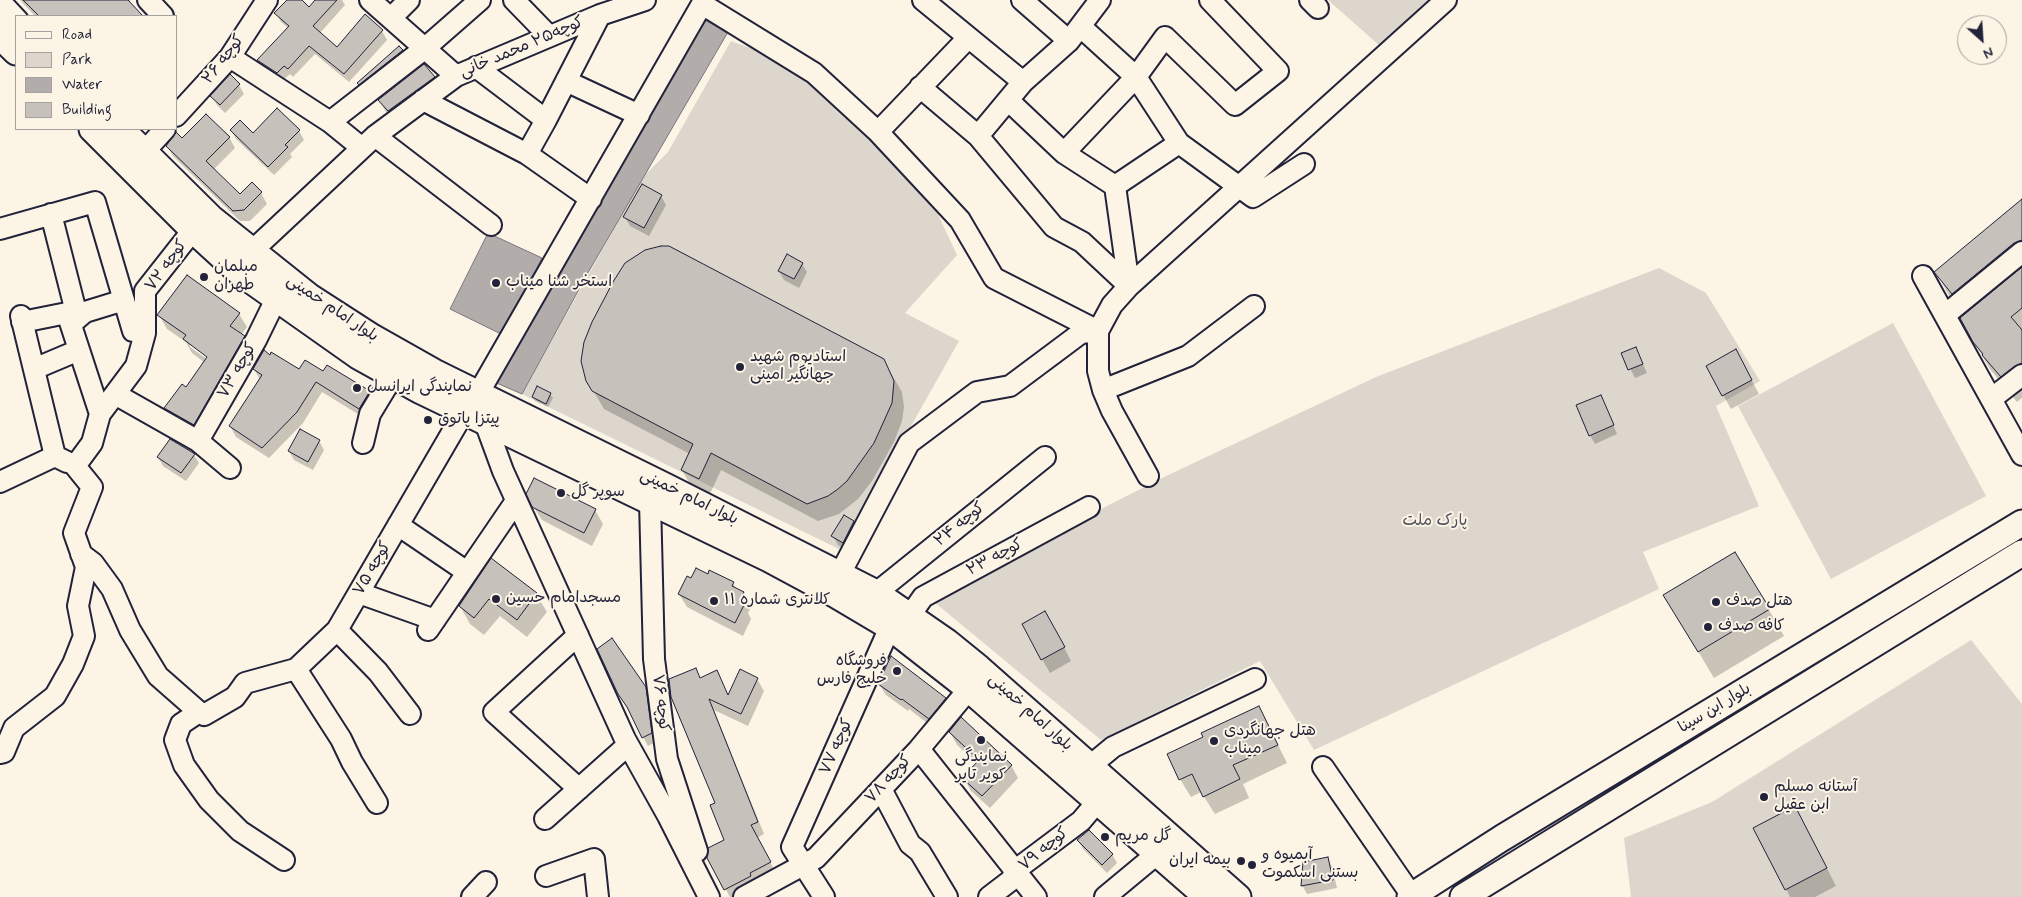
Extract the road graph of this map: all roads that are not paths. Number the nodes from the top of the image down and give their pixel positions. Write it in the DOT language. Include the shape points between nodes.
graph roads {
  1 [pos="148,0"];
  2 [pos="267,0"];
  3 [pos="370,0"];
  4 [pos="409,0"];
  5 [pos="480,0"];
  6 [pos="514,0"];
  7 [pos="642,0"];
  8 [pos="923,0"];
  9 [pos="1022,0"];
  10 [pos="1100,0"];
  11 [pos="1210,0"];
  12 [pos="1446,0"];
  13 [pos="703,2"];
  14 [pos="162,15"];
  15 [pos="600,15"];
  16 [pos="391,18"];
  17 [pos="1075,34"];
  18 [pos="0,36"];
  19 [pos="550,36"];
  20 [pos="968,38"];
  21 [pos="424,49"];
  22 [pos="15,51"];
  23 [pos="230,57"];
  24 [pos="476,67"];
  25 [pos="456,76"];
  26 [pos="1136,77"];
  27 [pos="566,81"];
  28 [pos="1023,82"];
  29 [pos="920,87"];
  30 [pos="423,100"];
  31 [pos="1008,101"];
  32 [pos="178,114"];
  33 [pos="639,115"];
  34 [pos="546,120"];
  35 [pos="330,122"];
  36 [pos="93,130"];
  37 [pos="121,130"];
  38 [pos="164,130"];
  39 [pos="878,132"];
  40 [pos="978,136"];
  41 [pos="368,142"];
  42 [pos="1179,143"];
  43 [pos="144,152"];
  44 [pos="1064,153"];
  45 [pos="527,154"];
  46 [pos="1304,164"];
  47 [pos="1115,186"];
  48 [pos="1239,187"];
  49 [pos="590,199"];
  50 [pos="51,214"];
  51 [pos="491,226"];
  52 [pos="0,229"];
  53 [pos="193,230"];
  54 [pos="252,251"];
  55 [pos="2022,252"];
  56 [pos="1923,276"];
  57 [pos="1129,286"];
  58 [pos="276,299"];
  59 [pos="124,300"];
  60 [pos="1254,306"];
  61 [pos="1945,315"];
  62 [pos="69,318"];
  63 [pos="1098,331"];
  64 [pos="145,333"];
  65 [pos="79,350"];
  66 [pos="34,369"];
  67 [pos="2022,375"];
  68 [pos="393,376"];
  69 [pos="1103,390"];
  70 [pos="115,394"];
  71 [pos="1991,399"];
  72 [pos="476,409"];
  73 [pos="100,414"];
  74 [pos="198,441"];
  75 [pos="363,443"];
  76 [pos="2022,455"];
  77 [pos="55,456"];
  78 [pos="1045,457"];
  79 [pos="75,466"];
  80 [pos="230,468"];
  81 [pos="1148,476"];
  82 [pos="0,482"];
  83 [pos="516,500"];
  84 [pos="650,501"];
  85 [pos="1089,507"];
  86 [pos="2022,523"];
  87 [pos="398,525"];
  88 [pos="81,554"];
  89 [pos="2022,554"];
  90 [pos="467,572"];
  91 [pos="840,574"];
  92 [pos="359,593"];
  93 [pos="876,593"];
  94 [pos="900,622"];
  95 [pos="338,630"];
  96 [pos="578,635"];
  97 [pos="296,669"];
  98 [pos="1255,679"];
  99 [pos="969,689"];
  100 [pos="198,712"];
  101 [pos="410,714"];
  102 [pos="628,745"];
  103 [pos="919,749"];
  104 [pos="0,753"];
  105 [pos="1090,766"];
  106 [pos="1323,767"];
  107 [pos="579,789"];
  108 [pos="881,789"];
  109 [pos="1098,801"];
  110 [pos="377,803"];
  111 [pos="545,819"];
  112 [pos="1158,853"];
  113 [pos="284,860"];
  114 [pos="803,866"];
  115 [pos="1016,874"];
  116 [pos="546,876"];
  117 [pos="486,882"];
  118 [pos="750,896"];
  119 [pos="1411,896"];
  120 [pos="472,897"];
  121 [pos="598,897"];
  122 [pos="710,897"];
  123 [pos="824,897"];
  124 [pos="948,897"];
  125 [pos="989,897"];
  126 [pos="1036,897"];
  127 [pos="1105,897"];
  128 [pos="1207,897"];
  129 [pos="1238,897"];
  130 [pos="1463,897"];
  1 -- 14 [label="street"];
  2 -- 23 [label="street, کوچه ۲۶"];
  3 -- 16 [label="street"];
  4 -- 16 [label="street"];
  5 -- 21 [label="street"];
  6 -- 19 [label="street"];
  7 -- 15 [label="street, کوچه۲۵ محمد خانی"];
  8 -- 20 [label="street"];
  9 -- 17 [label="street"];
  10 -- 17 [label="street"];
  11 -- 26 [label="street" via="1278,71 1236,104 1165,37"];
  12 -- 48 [label="street"];
  13 -- 33 [label="street, کوچه ۷۵"];
  13 -- 39 [label="street" via="814,74"];
  15 -- 19 [label="street, کوچه۲۵ محمد خانی"];
  15 -- 27 [label="street"];
  16 -- 21 [label="street"];
  17 -- 26 [label="street"];
  17 -- 28 [label="street"];
  18 -- 22 [label="main road"];
  19 -- 24 [label="street, کوچه۲۵ محمد خانی"];
  20 -- 28 [label="street"];
  20 -- 29 [label="street"];
  21 -- 25 [label="street"];
  21 -- 35 [label="street"];
  23 -- 32 [label="street, کوچه ۲۶"];
  23 -- 35 [label="street"];
  24 -- 25 [label="street, کوچه۲۵ محمد خانی"];
  24 -- 34 [label="street"];
  25 -- 30 [label="street, کوچه۲۵ محمد خانی"];
  26 -- 42 [label="street"];
  26 -- 44 [label="street"];
  27 -- 33 [label="street"];
  27 -- 34 [label="street"];
  28 -- 31 [label="street"];
  29 -- 39 [label="street"];
  29 -- 40 [label="street"];
  30 -- 41 [label="street, کوچه۲۵ محمد خانی"];
  30 -- 45 [label="street"];
  31 -- 40 [label="street"];
  31 -- 44 [label="street"];
  33 -- 49 [label="street, کوچه ۷۵"];
  34 -- 45 [label="street"];
  35 -- 41 [label="street"];
  36 -- 53 [label="main road, بلوار امام خمینی"];
  37 -- 43 [label="main road, بلوار امام خمینی"];
  38 -- 43 [label="street"];
  39 -- 63 [label="street" via="960,220 994,278"];
  40 -- 57 [label="street" via="1054,227 1082,242"];
  41 -- 51 [label="street"];
  41 -- 54 [label="street, کوچه۲۵ محمد خانی"];
  42 -- 47 [label="street"];
  42 -- 48 [label="street"];
  43 -- 54 [label="main road, بلوار امام خمینی" via="211,218"];
  44 -- 47 [label="street"];
  45 -- 49 [label="street"];
  46 -- 48 [label="street" via="1254,197"];
  47 -- 57 [label="street"];
  48 -- 57 [label="street"];
  49 -- 72 [label="street, کوچه ۷۵"];
  50 -- 52 [label="street"];
  50 -- 59 [label="street" via="95,202"];
  50 -- 62 [label="street" via="75,308"];
  53 -- 58 [label="main road, بلوار امام خمینی" via="239,272"];
  53 -- 64 [label="street, کوچه ۷۲" via="145,291"];
  54 -- 72 [label="main road, بلوار امام خمینی" via="310,297 434,372"];
  55 -- 61 [label="street"];
  56 -- 61 [label="street"];
  57 -- 63 [label="street" via="1112,305"];
  58 -- 68 [label="main road, بلوار امام خمینی" via="358,356"];
  58 -- 74 [label="street, کوچه ۷۳"];
  59 -- 62 [label="street"];
  59 -- 64 [label="street" via="133,331"];
  60 -- 69 [label="street" via="1188,356"];
  61 -- 71 [label="street"];
  62 -- 65 [label="street"];
  62 -- 66 [label="street" via="22,319"];
  63 -- 69 [label="street" via="1098,371"];
  63 -- 91 [label="street" via="1081,333 1010,386 977,392 909,443"];
  64 -- 70 [label="street, کوچه ۷۲" via="136,366"];
  65 -- 66 [label="street"];
  65 -- 73 [label="street"];
  66 -- 77 [label="street"];
  67 -- 71 [label="street"];
  68 -- 72 [label="main road, بلوار امام خمینی"];
  68 -- 75 [label="street" via="370,414"];
  69 -- 81 [label="street"];
  70 -- 73 [label="street, کوچه ۷۲"];
  70 -- 74 [label="street"];
  71 -- 76 [label="street"];
  72 -- 83 [label="street"];
  72 -- 84 [label="main road, بلوار امام خمینی"];
  72 -- 87 [label="street, کوچه ۷۵"];
  72 -- 91 [label="main road, بلوار امام خمینی" via="659,482"];
  73 -- 79 [label="street" via="92,443"];
  74 -- 80 [label="street"];
  77 -- 79 [label="street"];
  77 -- 82 [label="street"];
  78 -- 93 [label="street, کوچه ۲۴"];
  79 -- 88 [label="street" via="92,487 74,533"];
  83 -- 90 [label="street"];
  83 -- 96 [label="street"];
  84 -- 94 [label="main road, بلوار امام خمینی" via="836,595"];
  84 -- 122 [label="street, کوچه ۷۶" via="654,659 667,759"];
  85 -- 94 [label="street, کوچه ۲۳" via="923,597"];
  86 -- 119 [label="main road, بلوار ابن سینا"];
  87 -- 90 [label="street"];
  87 -- 92 [label="street, کوچه ۷۵"];
  88 -- 100 [label="street" via="93,563 112,589 130,630 158,676"];
  88 -- 104 [label="street" via="86,567 78,606 84,636 73,664 56,696 14,728 4,752"];
  89 -- 130 [label="main road, بلوار ابن سینا"];
  90 -- 92 [label="street" via="431,625"];
  91 -- 93 [label="main road, بلوار امام خمینی"];
  92 -- 95 [label="street, کوچه ۷۵"];
  93 -- 94 [label="main road, بلوار امام خمینی"];
  94 -- 99 [label="main road, بلوار امام خمینی"];
  94 -- 105 [label="main road, بلوار امام خمینی" via="979,668"];
  94 -- 114 [label="street, کوچه ۷۷" via="792,847"];
  95 -- 97 [label="street, کوچه ۷۵"];
  95 -- 101 [label="street" via="378,672"];
  96 -- 102 [label="street"];
  96 -- 107 [label="street" via="494,712"];
  97 -- 100 [label="street" via="245,683 235,696 204,715"];
  97 -- 110 [label="street"];
  98 -- 105 [label="street" via="1113,747"];
  99 -- 103 [label="street, کوچه ۷۸"];
  99 -- 109 [label="main road, بلوار امام خمینی"];
  100 -- 113 [label="street" via="181,724 175,740 184,765 209,800 240,831"];
  102 -- 107 [label="street"];
  102 -- 122 [label="street"];
  103 -- 108 [label="street, کوچه ۷۸"];
  103 -- 115 [label="street"];
  105 -- 129 [label="main road, بلوار امام خمینی"];
  106 -- 119 [label="street"];
  107 -- 111 [label="street"];
  108 -- 114 [label="street, کوچه ۷۸" via="816,858"];
  108 -- 124 [label="street" via="910,844 920,852"];
  109 -- 112 [label="main road, بلوار امام خمینی"];
  109 -- 115 [label="street, کوچه ۷۹" via="1081,821"];
  112 -- 127 [label="street"];
  112 -- 128 [label="main road, بلوار امام خمینی"];
  114 -- 118 [label="street, کوچه ۷۸"];
  114 -- 123 [label="street"];
  115 -- 125 [label="street, کوچه ۷۹"];
  115 -- 126 [label="street"];
  116 -- 121 [label="street" via="594,859"];
  117 -- 120 [label="street"];
}
